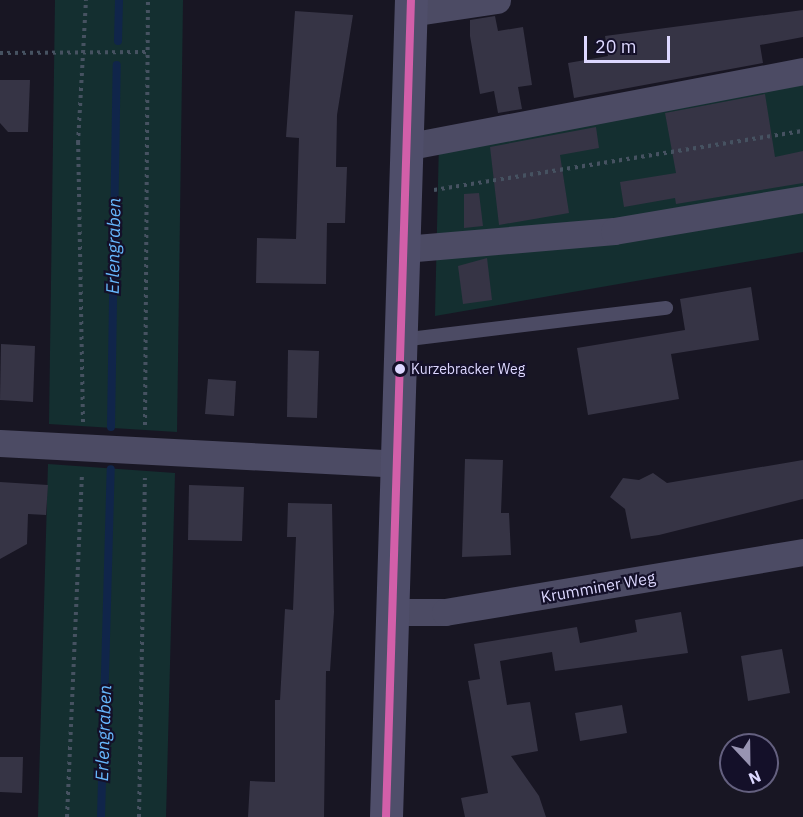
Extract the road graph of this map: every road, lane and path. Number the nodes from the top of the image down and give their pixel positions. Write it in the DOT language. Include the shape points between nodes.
graph roads {
  1 [pos="86,0"];
  2 [pos="148,0"];
  3 [pos="497,0"];
  4 [pos="411,7"];
  5 [pos="0,53"];
  6 [pos="84,53"];
  7 [pos="803,71"];
  8 [pos="803,131"];
  9 [pos="405,147"];
  10 [pos="403,195"];
  11 [pos="803,199"];
  12 [pos="404,249"];
  13 [pos="666,308"];
  14 [pos="401,340"];
  15 [pos="0,443"];
  16 [pos="83,448"];
  17 [pos="397,464"];
  18 [pos="803,552"];
  19 [pos="391,612"];
  20 [pos="67,817"];
  21 [pos="386,817"];
  1 -- 6 [label="path"];
  2 -- 6 [label="path" via="147,52"];
  3 -- 4 [label="street"];
  4 -- 9 [label="main road"];
  5 -- 6 [label="path"];
  6 -- 16 [label="path" via="78,143 85,291"];
  7 -- 9 [label="street"];
  8 -- 10 [label="path"];
  9 -- 10 [label="main road"];
  10 -- 12 [label="main road"];
  11 -- 12 [label="street" via="614,231"];
  12 -- 14 [label="main road"];
  13 -- 14 [label="lane"];
  14 -- 17 [label="main road"];
  15 -- 16 [label="street"];
  16 -- 17 [label="street"];
  16 -- 20 [label="path"];
  17 -- 19 [label="main road"];
  18 -- 19 [label="street, Krumminer Weg" via="445,612"];
  19 -- 21 [label="main road"];
}
